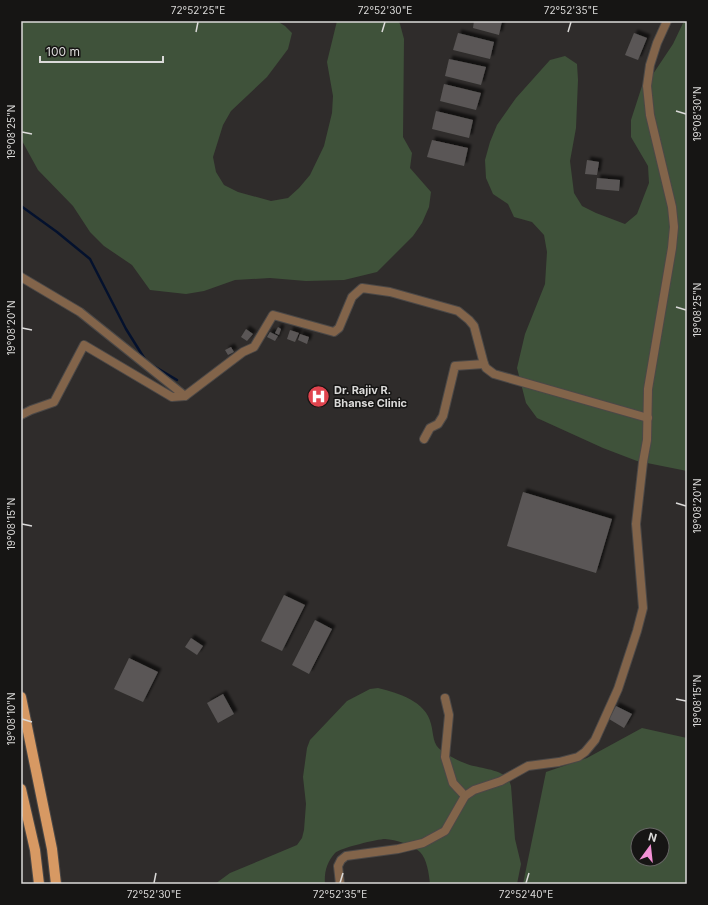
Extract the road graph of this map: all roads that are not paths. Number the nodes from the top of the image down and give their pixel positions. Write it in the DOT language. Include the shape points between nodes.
graph roads {
  1 [pos="667,21"];
  2 [pos="21,277"];
  3 [pos="484,364"];
  4 [pos="185,396"];
  5 [pos="21,415"];
  6 [pos="648,418"];
  7 [pos="424,439"];
  8 [pos="21,697"];
  9 [pos="445,698"];
  10 [pos="21,789"];
  11 [pos="465,796"];
  12 [pos="39,884"];
  13 [pos="56,884"];
  14 [pos="340,884"];
  1 -- 6 [label="street" via="650,65 648,86 650,115 672,208 674,227 648,389"];
  2 -- 4 [label="street" via="80,312"];
  3 -- 4 [label="street" via="474,326 458,311 390,292 362,288 352,297 339,328 334,332 273,315 254,347 243,352"];
  3 -- 6 [label="street" via="494,374"];
  3 -- 7 [label="street" via="455,366 443,416 438,424 430,428"];
  4 -- 5 [label="street" via="172,397 84,345 54,402"];
  6 -- 11 [label="street" via="636,524 643,608 618,689 595,740 578,757 528,766"];
  8 -- 13 [label="main road" via="52,849"];
  9 -- 11 [label="street" via="449,715 445,756 453,783"];
  10 -- 12 [label="main road" via="35,850"];
  11 -- 14 [label="street" via="445,831 435,837 398,849 346,856 340,860"];
}
